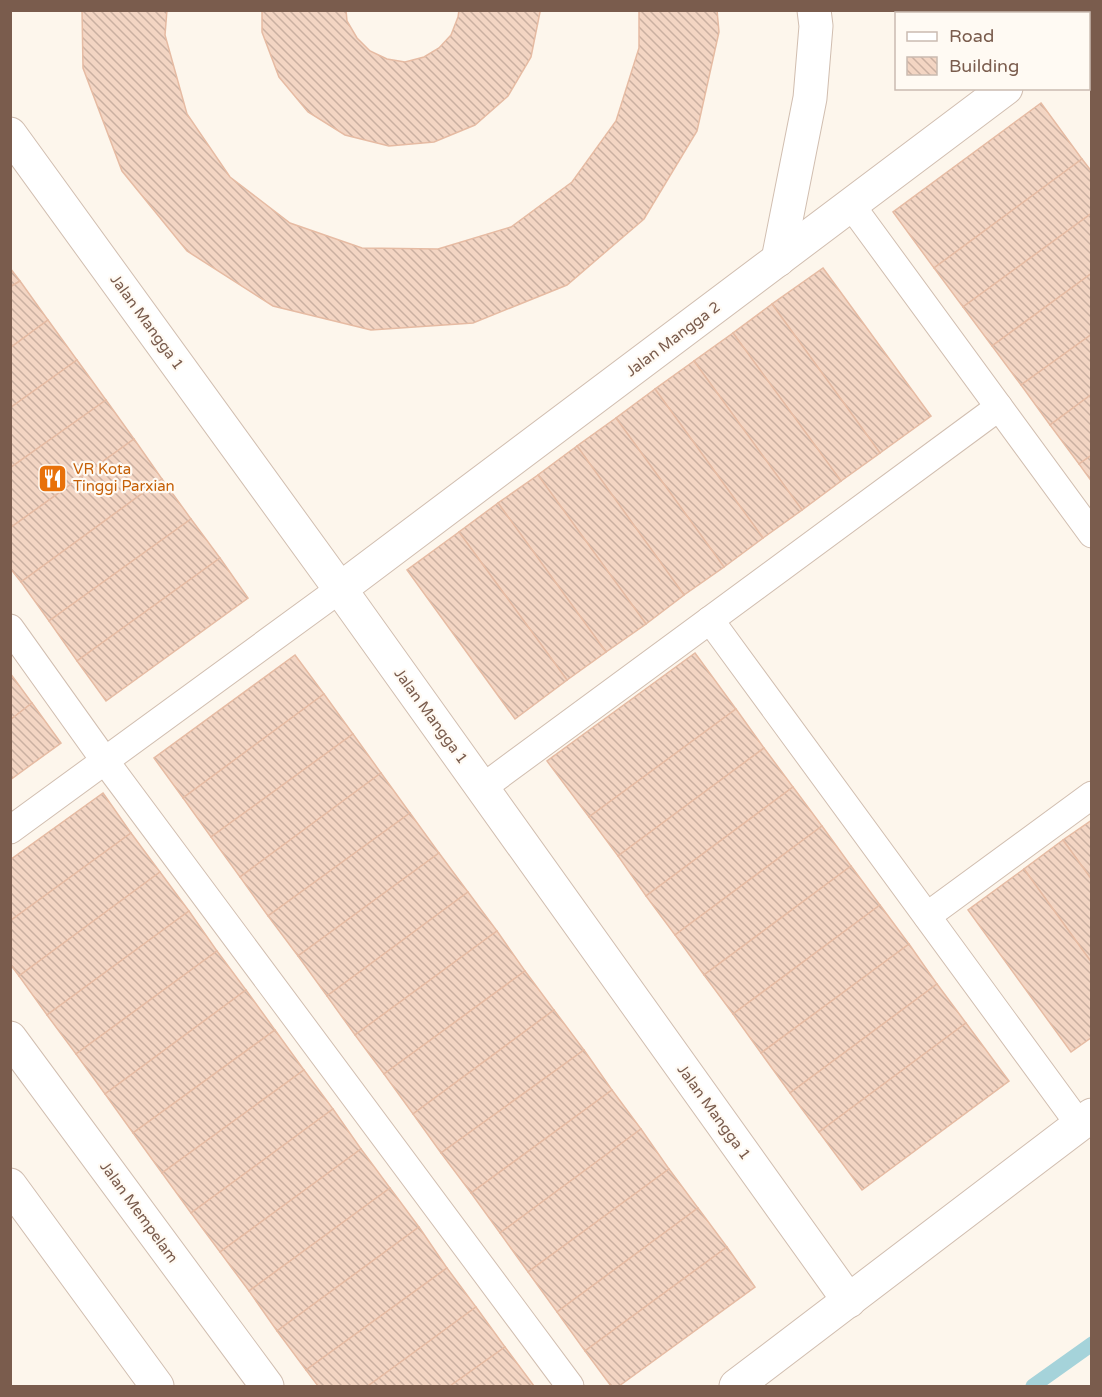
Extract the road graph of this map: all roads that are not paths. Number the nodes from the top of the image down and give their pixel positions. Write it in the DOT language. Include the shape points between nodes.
graph roads {
  1 [pos="814,10"];
  2 [pos="1003,90"];
  3 [pos="10,134"];
  4 [pos="851,205"];
  5 [pos="778,260"];
  6 [pos="999,407"];
  7 [pos="1092,534"];
  8 [pos="340,589"];
  9 [pos="710,620"];
  10 [pos="10,628"];
  11 [pos="105,761"];
  12 [pos="483,788"];
  13 [pos="1092,795"];
  14 [pos="10,830"];
  15 [pos="927,916"];
  16 [pos="10,1038"];
  17 [pos="1085,1120"];
  18 [pos="10,1185"];
  19 [pos="849,1301"];
  20 [pos="157,1386"];
  21 [pos="267,1386"];
  22 [pos="570,1386"];
  23 [pos="736,1386"];
  1 -- 5 [label="street" via="810,98"];
  2 -- 4 [label="street, Jalan Mangga 2"];
  3 -- 8 [label="street, Jalan Mangga 1"];
  4 -- 5 [label="street, Jalan Mangga 2"];
  4 -- 6 [label="lane"];
  5 -- 8 [label="street, Jalan Mangga 2"];
  6 -- 7 [label="lane"];
  6 -- 9 [label="lane"];
  8 -- 11 [label="lane"];
  8 -- 12 [label="street, Jalan Mangga 1"];
  9 -- 12 [label="lane"];
  9 -- 15 [label="lane"];
  10 -- 11 [label="lane"];
  11 -- 14 [label="lane"];
  11 -- 22 [label="lane"];
  12 -- 19 [label="street, Jalan Mangga 1"];
  13 -- 15 [label="lane"];
  15 -- 17 [label="lane"];
  16 -- 21 [label="street, Jalan Mempelam"];
  17 -- 19 [label="street"];
  18 -- 20 [label="street"];
  19 -- 23 [label="street"];
}
